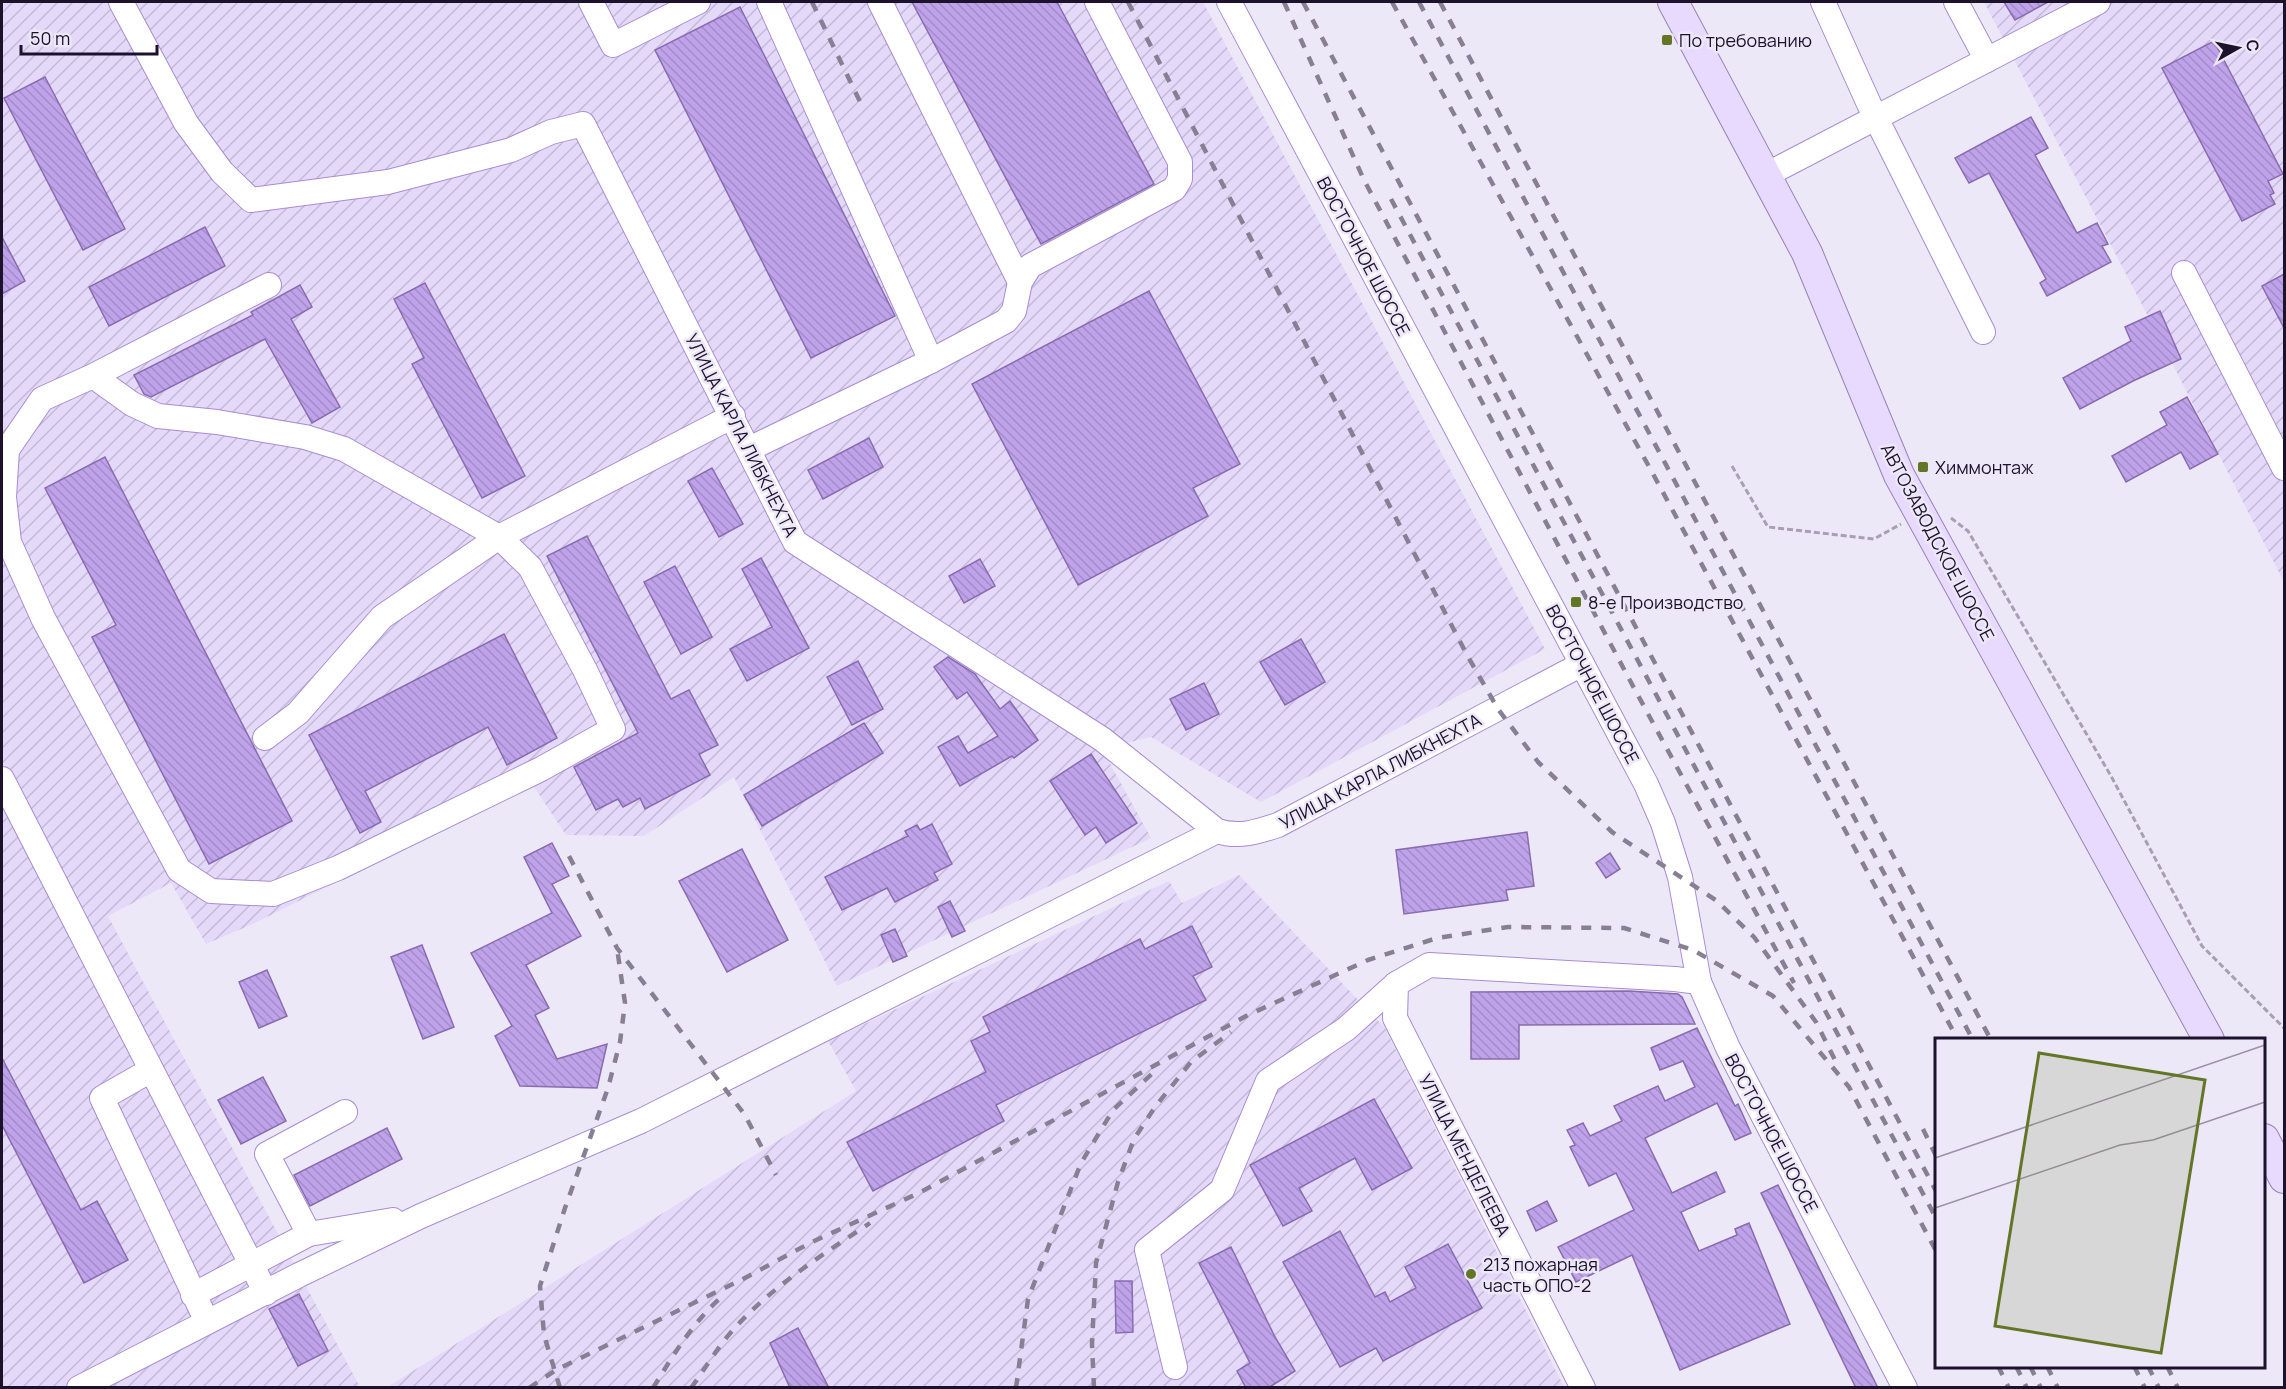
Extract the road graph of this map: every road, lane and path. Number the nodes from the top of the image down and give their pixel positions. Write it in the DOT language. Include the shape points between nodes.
graph roads {
  1 [pos="121,2"];
  2 [pos="591,2"];
  3 [pos="698,2"];
  4 [pos="769,2"];
  5 [pos="880,2"];
  6 [pos="1097,2"];
  7 [pos="1229,2"];
  8 [pos="1673,2"];
  9 [pos="1823,2"];
  10 [pos="1956,2"];
  11 [pos="2084,5"];
  12 [pos="1987,60"];
  13 [pos="1875,118"];
  14 [pos="1766,175"];
  15 [pos="2184,273"];
  16 [pos="1020,282"];
  17 [pos="269,285"];
  18 [pos="1983,332"];
  19 [pos="931,361"];
  20 [pos="93,376"];
  21 [pos="733,416"];
  22 [pos="749,449"];
  23 [pos="2284,468"];
  24 [pos="500,537"];
  25 [pos="1582,664"];
  26 [pos="265,738"];
  27 [pos="2,779"];
  28 [pos="1217,831"];
  29 [pos="1699,982"];
  30 [pos="1396,984"];
  31 [pos="2208,1038"];
  32 [pos="151,1070"];
  33 [pos="345,1112"];
  34 [pos="2265,1141"];
  35 [pos="2284,1178"];
  36 [pos="421,1216"];
  37 [pos="309,1234"];
  38 [pos="252,1264"];
  39 [pos="266,1293"];
  40 [pos="193,1295"];
  41 [pos="207,1322"];
  42 [pos="1175,1367"];
  43 [pos="79,1388"];
  44 [pos="1583,1388"];
  45 [pos="1905,1388"];
  1 -- 21 [label="street, УЛИЦА КАРЛА ЛИБКНЕХТА" via="186,123 222,172 251,200 388,182 511,150 551,132 583,124"];
  2 -- 3 [label="street" via="613,45"];
  4 -- 19 [label="street"];
  5 -- 16 [label="street"];
  6 -- 16 [label="street" via="1179,162 1180,178 1174,189 1030,266"];
  7 -- 25 [label="street, ВОСТОЧНОЕ ШОССЕ"];
  8 -- 14 [label="main road, АВТОЗАВОДСКОЕ ШОССЕ"];
  9 -- 13 [label="street"];
  10 -- 12 [label="street"];
  11 -- 12 [label="street"];
  12 -- 13 [label="street"];
  13 -- 14 [label="street"];
  13 -- 18 [label="street"];
  14 -- 31 [label="main road, АВТОЗАВОДСКОЕ ШОССЕ" via="1816,273 1899,475"];
  15 -- 23 [label="street"];
  16 -- 19 [label="street" via="1014,310 1006,321"];
  17 -- 20 [label="street"];
  19 -- 22 [label="street"];
  20 -- 24 [label="street" via="132,404 158,416 306,437 344,449"];
  20 -- 24 [label="street" via="42,399 7,450 4,497 9,542 43,618 179,870 211,891 273,894 338,868 613,729 530,567"];
  21 -- 22 [label="street, УЛИЦА КАРЛА ЛИБКНЕХТА"];
  21 -- 24 [label="street"];
  22 -- 28 [label="street, УЛИЦА КАРЛА ЛИБКНЕХТА" via="795,542 1102,739"];
  24 -- 26 [label="street" via="382,617 298,713"];
  25 -- 28 [label="street, УЛИЦА КАРЛА ЛИБКНЕХТА" via="1278,825 1244,834"];
  25 -- 29 [label="street, ВОСТОЧНОЕ ШОССЕ" via="1663,823 1680,877"];
  27 -- 32 [label="street"];
  28 -- 36 [label="street" via="640,1121"];
  29 -- 30 [label="street" via="1429,965"];
  29 -- 45 [label="street, ВОСТОЧНОЕ ШОССЕ" via="1728,1048"];
  30 -- 42 [label="street" via="1346,1029 1268,1081 1222,1190 1147,1250"];
  30 -- 44 [label="street, УЛИЦА МЕНДЕЛЕЕВА" via="1395,1018"];
  32 -- 38 [label="street"];
  32 -- 40 [label="street" via="102,1098"];
  33 -- 37 [label="street" via="267,1154"];
  34 -- 35 [label="main road"];
  36 -- 37 [label="street"];
  36 -- 39 [label="street"];
  37 -- 38 [label="street"];
  38 -- 39 [label="street"];
  38 -- 40 [label="street"];
  39 -- 41 [label="street"];
  40 -- 41 [label="street"];
  41 -- 43 [label="street"];
}
